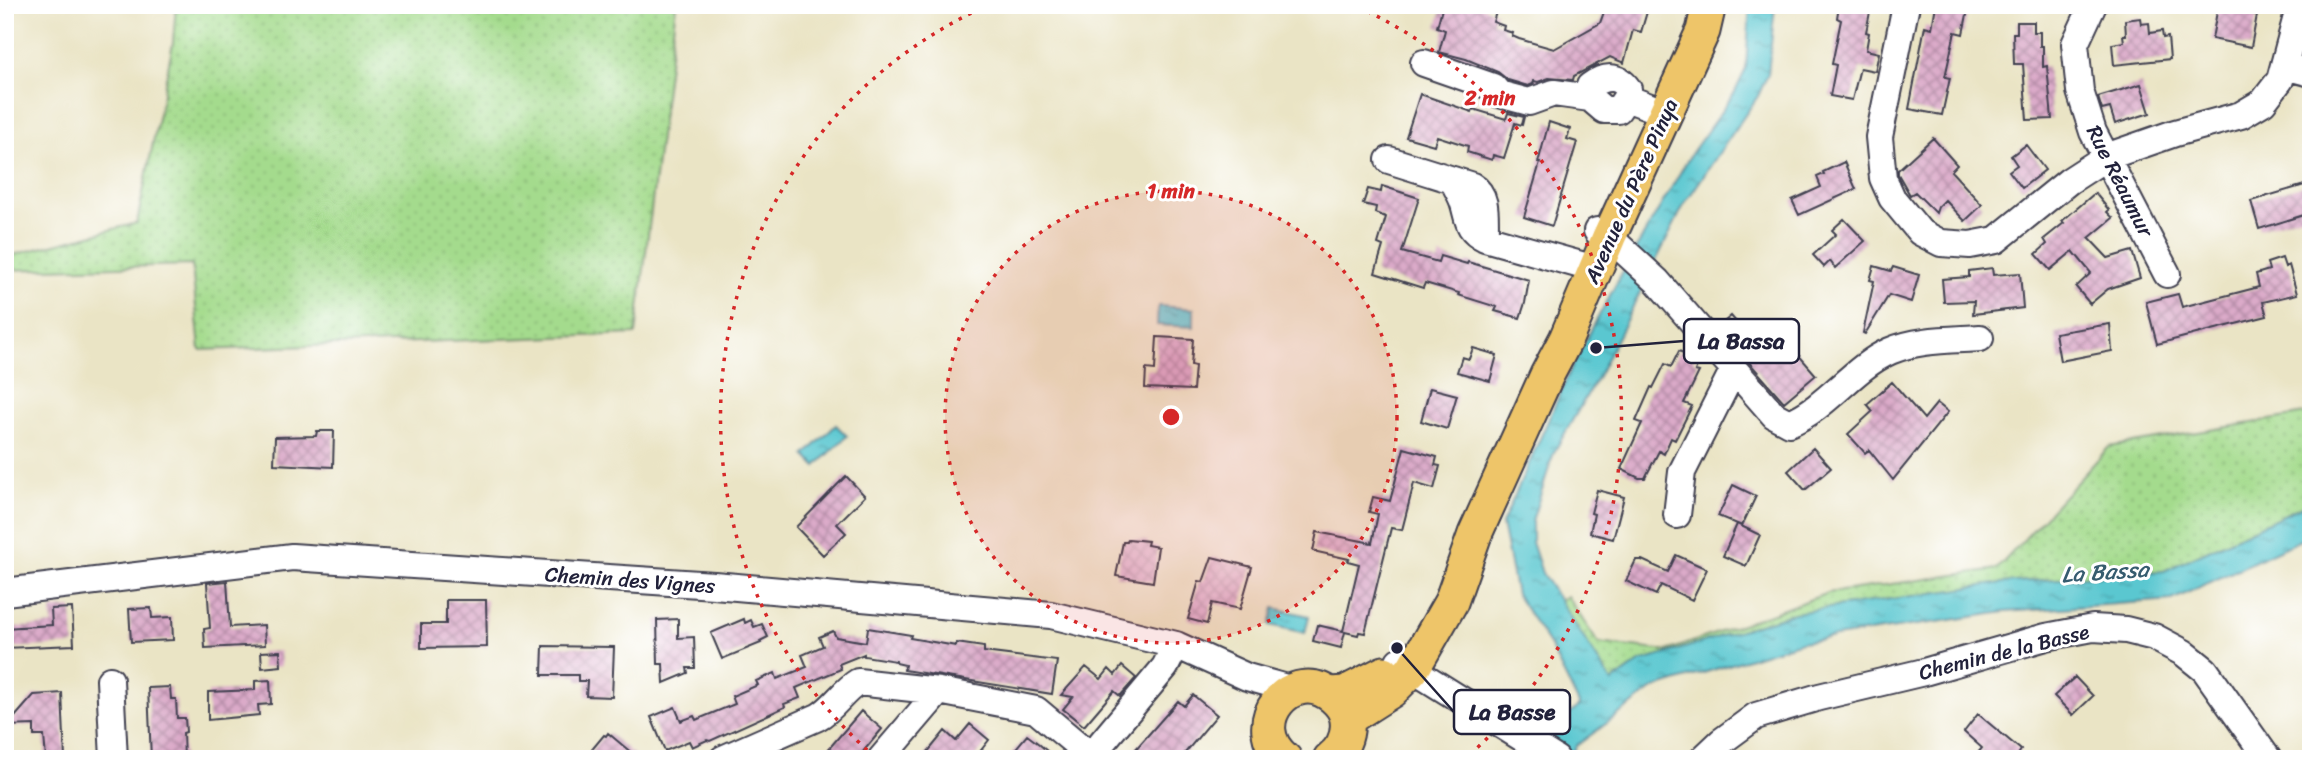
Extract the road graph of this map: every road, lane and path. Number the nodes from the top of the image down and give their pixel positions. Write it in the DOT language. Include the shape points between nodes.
graph roads {
  1 [pos="1701,5"];
  2 [pos="1709,5"];
  3 [pos="1906,5"];
  4 [pos="2093,5"];
  5 [pos="2300,5"];
  6 [pos="2295,55"];
  7 [pos="1424,63"];
  8 [pos="2311,73"];
  9 [pos="1648,107"];
  10 [pos="2106,157"];
  11 [pos="1389,160"];
  12 [pos="1609,238"];
  13 [pos="1588,267"];
  14 [pos="2167,274"];
  15 [pos="1980,338"];
  16 [pos="1734,369"];
  17 [pos="1677,514"];
  18 [pos="5,592"];
  19 [pos="1176,645"];
  20 [pos="1405,665"];
  21 [pos="1247,677"];
  22 [pos="110,680"];
  23 [pos="1294,690"];
  24 [pos="939,691"];
  25 [pos="1339,707"];
  26 [pos="1269,720"];
  27 [pos="1089,757"];
  28 [pos="1284,758"];
  29 [pos="114,759"];
  30 [pos="723,759"];
  31 [pos="881,759"];
  32 [pos="1330,759"];
  33 [pos="1556,759"];
  34 [pos="1703,759"];
  35 [pos="2268,759"];
  1 -- 9 [label="main road, Avenue du Père Pinya"];
  2 -- 9 [label="main road, Avenue du Père Pinya" via="1703,31"];
  3 -- 10 [label="street" via="1879,137 1883,177 1892,198 1920,232 1941,243 1970,245 1996,240"];
  4 -- 10 [label="street, Rue Réaumur" via="2075,44 2076,64 2080,91"];
  5 -- 6 [label="street"];
  6 -- 8 [label="street"];
  6 -- 10 [label="street" via="2263,102 2241,115"];
  7 -- 9 [label="street" via="1529,102 1554,93 1590,98 1604,110"];
  9 -- 12 [label="main road, Avenue du Père Pinya"];
  10 -- 14 [label="street, Rue Réaumur"];
  11 -- 13 [label="street" via="1480,191 1485,238"];
  12 -- 13 [label="main road, Avenue du Père Pinya"];
  12 -- 16 [label="street" via="1657,281"];
  13 -- 20 [label="main road, Avenue du Père Pinya" via="1566,339 1475,534 1410,646"];
  15 -- 16 [label="street" via="1915,343 1889,351 1803,418 1789,423 1774,415"];
  16 -- 17 [label="street" via="1682,472"];
  18 -- 19 [label="street, Chemin des Vignes" via="292,557 714,585 1051,615"];
  19 -- 21 [label="street, Chemin des Vignes"];
  19 -- 27 [label="street" via="1165,667"];
  20 -- 25 [label="main road, Avenue du Père Pinya" via="1345,693"];
  20 -- 33 [label="street"];
  21 -- 23 [label="street, Chemin des Vignes"];
  21 -- 26 [label="street"];
  22 -- 29 [label="street"];
  23 -- 25 [label="main road" via="1313,688"];
  23 -- 26 [label="main road" via="1273,707"];
  24 -- 27 [label="street" via="1036,710"];
  24 -- 30 [label="street" via="858,682 818,718"];
  24 -- 31 [label="street"];
  25 -- 32 [label="main road" via="1347,732"];
  26 -- 28 [label="main road" via="1271,741"];
  34 -- 35 [label="street, Chemin de la Basse" via="1756,716 2093,628 2154,637 2184,653 2205,670"];
}
